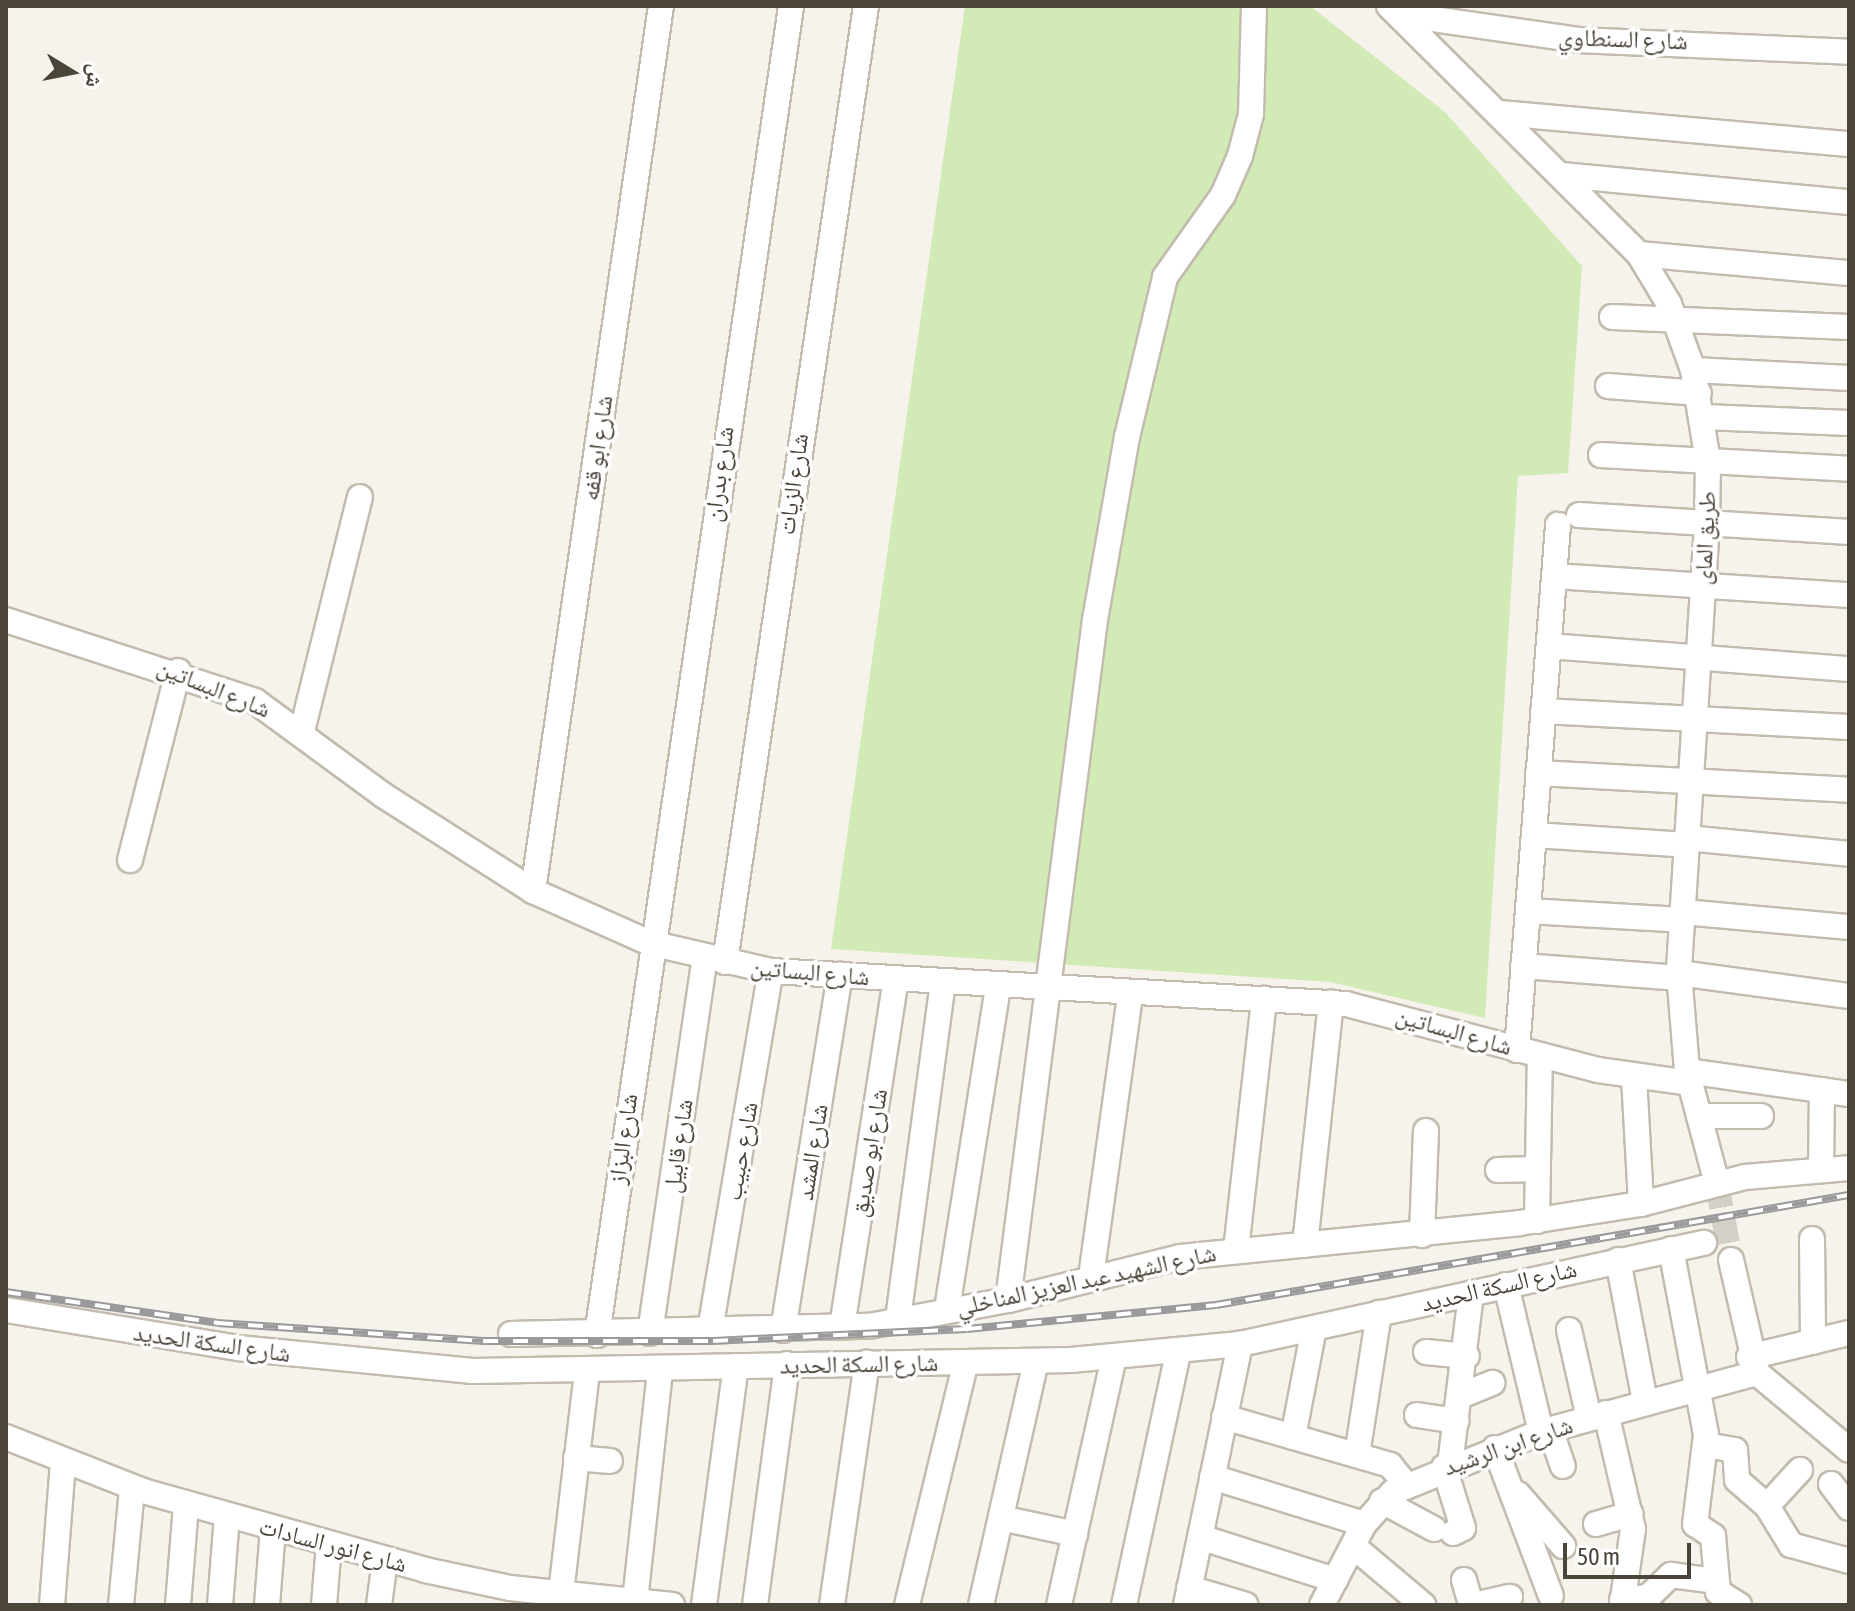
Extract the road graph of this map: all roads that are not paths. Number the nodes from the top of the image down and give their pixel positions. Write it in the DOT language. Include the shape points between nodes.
graph roads {
  1 [pos="661,6"];
  2 [pos="791,6"];
  3 [pos="866,6"];
  4 [pos="1254,6"];
  5 [pos="1394,10"];
  6 [pos="1849,52"];
  7 [pos="1500,113"];
  8 [pos="1849,144"];
  9 [pos="1562,175"];
  10 [pos="1849,202"];
  11 [pos="1639,254"];
  12 [pos="1849,273"];
  13 [pos="1612,317"];
  14 [pos="1675,320"];
  15 [pos="1849,327"];
  16 [pos="1849,378"];
  17 [pos="1696,381"];
  18 [pos="1608,386"];
  19 [pos="1704,417"];
  20 [pos="1849,423"];
  21 [pos="1601,455"];
  22 [pos="1708,462"];
  23 [pos="1849,469"];
  24 [pos="360,497"];
  25 [pos="1707,524"];
  26 [pos="1849,532"];
  27 [pos="1554,576"];
  28 [pos="1703,586"];
  29 [pos="1849,595"];
  30 [pos="6,620"];
  31 [pos="1549,646"];
  32 [pos="1699,657"];
  33 [pos="1849,669"];
  34 [pos="178,671"];
  35 [pos="1543,711"];
  36 [pos="1694,721"];
  37 [pos="1849,727"];
  38 [pos="302,731"];
  39 [pos="1538,773"];
  40 [pos="1691,778"];
  41 [pos="1849,790"];
  42 [pos="1534,835"];
  43 [pos="1687,841"];
  44 [pos="1849,854"];
  45 [pos="130,860"];
  46 [pos="533,891"];
  47 [pos="1528,911"];
  48 [pos="1682,916"];
  49 [pos="1849,927"];
  50 [pos="650,943"];
  51 [pos="715,960"];
  52 [pos="1523,966"];
  53 [pos="771,971"];
  54 [pos="840,975"];
  55 [pos="1680,976"];
  56 [pos="896,979"];
  57 [pos="943,982"];
  58 [pos="998,986"];
  59 [pos="1050,990"];
  60 [pos="1130,995"];
  61 [pos="1849,996"];
  62 [pos="1264,999"];
  63 [pos="1331,1002"];
  64 [pos="1528,1052"];
  65 [pos="1634,1077"];
  66 [pos="1689,1077"];
  67 [pos="1822,1090"];
  68 [pos="1849,1094"];
  69 [pos="1699,1116"];
  70 [pos="1761,1116"];
  71 [pos="1426,1131"];
  72 [pos="1849,1168"];
  73 [pos="1538,1169"];
  74 [pos="1498,1170"];
  75 [pos="1821,1170"];
  76 [pos="1717,1184"];
  77 [pos="1641,1204"];
  78 [pos="1537,1221"];
  79 [pos="1422,1235"];
  80 [pos="1812,1239"];
  81 [pos="1704,1243"];
  82 [pos="1305,1245"];
  83 [pos="1671,1249"];
  84 [pos="1236,1250"];
  85 [pos="1618,1260"];
  86 [pos="1731,1260"];
  87 [pos="1091,1277"];
  88 [pos="1506,1285"];
  89 [pos="1471,1293"];
  90 [pos="1008,1300"];
  91 [pos="947,1309"];
  92 [pos="6,1310"];
  93 [pos="1379,1313"];
  94 [pos="898,1319"];
  95 [pos="842,1327"];
  96 [pos="1314,1328"];
  97 [pos="710,1330"];
  98 [pos="783,1330"];
  99 [pos="1569,1330"];
  100 [pos="650,1333"];
  101 [pos="1849,1333"];
  102 [pos="511,1334"];
  103 [pos="597,1335"];
  104 [pos="1813,1342"];
  105 [pos="1240,1344"];
  106 [pos="1426,1352"];
  107 [pos="1178,1353"];
  108 [pos="1467,1356"];
  109 [pos="1114,1357"];
  110 [pos="1036,1361"];
  111 [pos="966,1362"];
  112 [pos="867,1363"];
  113 [pos="787,1364"];
  114 [pos="1753,1365"];
  115 [pos="736,1366"];
  116 [pos="660,1369"];
  117 [pos="587,1371"];
  118 [pos="1493,1383"];
  119 [pos="1698,1388"];
  120 [pos="1460,1396"];
  121 [pos="1645,1402"];
  122 [pos="1417,1415"];
  123 [pos="1598,1415"];
  124 [pos="1224,1417"];
  125 [pos="1457,1421"];
  126 [pos="1546,1430"];
  127 [pos="6,1437"];
  128 [pos="1293,1437"];
  129 [pos="1706,1445"];
  130 [pos="1495,1448"];
  131 [pos="6,1449"];
  132 [pos="1849,1450"];
  133 [pos="1357,1455"];
  134 [pos="576,1458"];
  135 [pos="610,1461"];
  136 [pos="63,1462"];
  137 [pos="1447,1466"];
  138 [pos="1563,1466"];
  139 [pos="1212,1477"];
  140 [pos="1508,1482"];
  141 [pos="1800,1482"];
  142 [pos="1831,1484"];
  143 [pos="1406,1485"];
  144 [pos="132,1488"];
  145 [pos="1382,1501"];
  146 [pos="186,1505"];
  147 [pos="1767,1506"];
  148 [pos="1849,1508"];
  149 [pos="1631,1514"];
  150 [pos="227,1516"];
  151 [pos="1001,1518"];
  152 [pos="1596,1524"];
  153 [pos="273,1529"];
  154 [pos="1075,1534"];
  155 [pos="1359,1535"];
  156 [pos="1200,1537"];
  157 [pos="329,1544"];
  158 [pos="1563,1546"];
  159 [pos="1847,1557"];
  160 [pos="385,1560"];
  161 [pos="1335,1580"];
  162 [pos="1464,1580"];
  163 [pos="561,1593"];
  164 [pos="1723,1594"];
  165 [pos="1188,1596"];
  166 [pos="1551,1596"];
  167 [pos="523,1597"];
  168 [pos="1510,1597"];
  169 [pos="635,1601"];
  170 [pos="1622,1602"];
  171 [pos="52,1605"];
  172 [pos="121,1605"];
  173 [pos="178,1605"];
  174 [pos="220,1605"];
  175 [pos="267,1605"];
  176 [pos="324,1605"];
  177 [pos="379,1605"];
  178 [pos="672,1605"];
  179 [pos="704,1605"];
  180 [pos="755,1605"];
  181 [pos="832,1605"];
  182 [pos="907,1605"];
  183 [pos="981,1605"];
  184 [pos="1059,1605"];
  185 [pos="1124,1605"];
  186 [pos="1246,1605"];
  187 [pos="1322,1605"];
  188 [pos="1423,1605"];
  189 [pos="1473,1605"];
  190 [pos="1700,1605"];
  1 -- 46 [label="street, شارع ابو قفه"];
  2 -- 50 [label="street, شارع بدران"];
  3 -- 51 [label="street, شارع الزيات"];
  4 -- 59 [label="street" via="1251,114 1240,156 1223,195 1165,277 1146,339 1095,620"];
  5 -- 6 [label="street, شارع السنطاوي" via="1578,40"];
  5 -- 7 [label="street, طريق الماى"];
  7 -- 8 [label="street"];
  7 -- 9 [label="street, طريق الماى"];
  9 -- 10 [label="street"];
  9 -- 11 [label="street, طريق الماى"];
  11 -- 12 [label="street"];
  11 -- 14 [label="street, طريق الماى"];
  13 -- 14 [label="street"];
  14 -- 15 [label="street"];
  14 -- 17 [label="street, طريق الماى"];
  16 -- 17 [label="street"];
  17 -- 18 [label="street"];
  17 -- 19 [label="street, طريق الماى"];
  19 -- 20 [label="street"];
  19 -- 22 [label="street, طريق الماى"];
  21 -- 22 [label="street"];
  22 -- 23 [label="street"];
  22 -- 25 [label="street, طريق الماى"];
  24 -- 38 [label="street"];
  25 -- 26 [label="street"];
  25 -- 27 [label="street" via="1568,520"];
  25 -- 28 [label="street, طريق الماى"];
  27 -- 28 [label="street"];
  27 -- 31 [label="street"];
  28 -- 29 [label="street"];
  28 -- 32 [label="street, طريق الماى"];
  30 -- 34 [label="street, شارع البساتين"];
  31 -- 32 [label="street"];
  31 -- 35 [label="street"];
  32 -- 33 [label="street"];
  32 -- 36 [label="street, طريق الماى"];
  34 -- 38 [label="street, شارع البساتين" via="255,701"];
  34 -- 45 [label="street"];
  35 -- 36 [label="street"];
  35 -- 39 [label="street"];
  36 -- 37 [label="street"];
  36 -- 40 [label="street, طريق الماى"];
  38 -- 46 [label="street, شارع البساتين" via="383,795"];
  39 -- 40 [label="street"];
  39 -- 42 [label="street"];
  40 -- 41 [label="street"];
  40 -- 43 [label="street, طريق الماى"];
  42 -- 43 [label="street"];
  42 -- 47 [label="street"];
  43 -- 44 [label="street"];
  43 -- 48 [label="street, طريق الماى"];
  46 -- 50 [label="street, شارع البساتين"];
  47 -- 48 [label="street"];
  47 -- 52 [label="street"];
  48 -- 49 [label="street"];
  48 -- 55 [label="street, طريق الماى"];
  50 -- 51 [label="street, شارع البساتين"];
  50 -- 103 [label="street, شارع البزاز"];
  51 -- 53 [label="street, شارع البساتين"];
  51 -- 100 [label="street, شارع قابيل"];
  52 -- 55 [label="street"];
  52 -- 64 [label="street"];
  53 -- 54 [label="street, شارع البساتين"];
  53 -- 97 [label="street, شارع حبيب"];
  54 -- 56 [label="street, شارع البساتين"];
  54 -- 98 [label="street, شارع المشد"];
  55 -- 61 [label="street"];
  55 -- 66 [label="street, طريق الماى"];
  56 -- 57 [label="street, شارع البساتين"];
  56 -- 95 [label="street, شارع ابو صديق"];
  57 -- 58 [label="street, شارع البساتين"];
  57 -- 94 [label="street"];
  58 -- 59 [label="street, شارع البساتين"];
  58 -- 91 [label="street"];
  59 -- 60 [label="street, شارع البساتين"];
  59 -- 90 [label="street"];
  60 -- 62 [label="street, شارع البساتين"];
  60 -- 87 [label="street"];
  62 -- 63 [label="street, شارع البساتين"];
  62 -- 84 [label="street"];
  63 -- 64 [label="street, شارع البساتين"];
  63 -- 82 [label="street"];
  64 -- 65 [label="street, شارع البساتين"];
  64 -- 73 [label="street"];
  65 -- 66 [label="street, شارع البساتين"];
  65 -- 77 [label="street"];
  66 -- 67 [label="street, شارع البساتين"];
  66 -- 69 [label="street, طريق الماى"];
  67 -- 68 [label="street, شارع البساتين"];
  67 -- 75 [label="street"];
  69 -- 70 [label="street"];
  69 -- 76 [label="street, طريق الماى"];
  71 -- 79 [label="street"];
  72 -- 75 [label="street, شارع الشهيد عبد العزيز المناخلي"];
  73 -- 74 [label="street"];
  73 -- 78 [label="street"];
  75 -- 76 [label="street, شارع الشهيد عبد العزيز المناخلي"];
  76 -- 77 [label="street, شارع الشهيد عبد العزيز المناخلي"];
  77 -- 78 [label="street, شارع الشهيد عبد العزيز المناخلي"];
  78 -- 79 [label="street, شارع الشهيد عبد العزيز المناخلي"];
  79 -- 82 [label="street, شارع الشهيد عبد العزيز المناخلي"];
  80 -- 104 [label="street"];
  81 -- 83 [label="street, شارع السكة الحديد"];
  82 -- 84 [label="street, شارع الشهيد عبد العزيز المناخلي"];
  83 -- 85 [label="street, شارع السكة الحديد"];
  83 -- 119 [label="street"];
  84 -- 87 [label="street, شارع الشهيد عبد العزيز المناخلي"];
  85 -- 88 [label="street, شارع السكة الحديد"];
  85 -- 121 [label="street"];
  86 -- 114 [label="street"];
  87 -- 90 [label="street, شارع الشهيد عبد العزيز المناخلي"];
  88 -- 89 [label="street, شارع السكة الحديد"];
  88 -- 126 [label="street"];
  89 -- 93 [label="street, شارع السكة الحديد"];
  89 -- 108 [label="street"];
  90 -- 91 [label="street, شارع الشهيد عبد العزيز المناخلي"];
  91 -- 94 [label="street, شارع الشهيد عبد العزيز المناخلي"];
  92 -- 117 [label="street, شارع السكة الحديد" via="336,1360 473,1371"];
  93 -- 96 [label="street, شارع السكة الحديد"];
  93 -- 133 [label="street"];
  94 -- 95 [label="street, شارع الشهيد عبد العزيز المناخلي"];
  95 -- 98 [label="street, شارع الشهيد عبد العزيز المناخلي"];
  96 -- 105 [label="street, شارع السكة الحديد"];
  96 -- 128 [label="street"];
  97 -- 98 [label="street, شارع الشهيد عبد العزيز المناخلي"];
  97 -- 100 [label="street, شارع الشهيد عبد العزيز المناخلي"];
  99 -- 123 [label="street"];
  100 -- 103 [label="street, شارع الشهيد عبد العزيز المناخلي"];
  101 -- 104 [label="street, شارع ابن الرشيد"];
  102 -- 103 [label="street, شارع الشهيد عبد العزيز المناخلي"];
  104 -- 114 [label="street, شارع ابن الرشيد"];
  105 -- 107 [label="street, شارع السكة الحديد"];
  105 -- 124 [label="street"];
  106 -- 108 [label="street"];
  107 -- 109 [label="street, شارع السكة الحديد"];
  107 -- 185 [label="street"];
  108 -- 120 [label="street"];
  109 -- 110 [label="street, شارع السكة الحديد"];
  109 -- 154 [label="street"];
  110 -- 111 [label="street, شارع السكة الحديد"];
  110 -- 151 [label="street"];
  111 -- 112 [label="street, شارع السكة الحديد"];
  111 -- 182 [label="street"];
  112 -- 113 [label="street, شارع السكة الحديد"];
  112 -- 181 [label="street"];
  113 -- 115 [label="street, شارع السكة الحديد"];
  113 -- 180 [label="street"];
  114 -- 119 [label="street, شارع ابن الرشيد"];
  114 -- 132 [label="street"];
  115 -- 116 [label="street, شارع السكة الحديد"];
  115 -- 179 [label="street"];
  116 -- 117 [label="street, شارع السكة الحديد"];
  116 -- 169 [label="street"];
  117 -- 134 [label="street"];
  118 -- 120 [label="street"];
  119 -- 121 [label="street, شارع ابن الرشيد"];
  119 -- 129 [label="street"];
  120 -- 125 [label="street"];
  121 -- 123 [label="street, شارع ابن الرشيد"];
  122 -- 125 [label="street"];
  123 -- 126 [label="street, شارع ابن الرشيد"];
  123 -- 149 [label="street" via="1632,1474"];
  124 -- 128 [label="street"];
  124 -- 139 [label="street"];
  125 -- 137 [label="street"];
  126 -- 130 [label="street, شارع ابن الرشيد"];
  126 -- 138 [label="street"];
  127 -- 131 [label="street"];
  127 -- 136 [label="street, شارع انور السادات"];
  128 -- 133 [label="street"];
  129 -- 147 [label="street" via="1735,1450 1737,1480"];
  129 -- 164 [label="street" via="1695,1524 1704,1534"];
  130 -- 137 [label="street, شارع ابن الرشيد"];
  130 -- 140 [label="street"];
  133 -- 143 [label="street" via="1390,1465"];
  134 -- 135 [label="street"];
  134 -- 163 [label="street"];
  136 -- 144 [label="street, شارع انور السادات"];
  136 -- 171 [label="street"];
  137 -- 143 [label="street, شارع ابن الرشيد"];
  137 -- 145 [label="street" via="1463,1528 1444,1531"];
  139 -- 155 [label="street"];
  139 -- 156 [label="street"];
  140 -- 158 [label="street" via="1537,1504"];
  140 -- 166 [label="street"];
  141 -- 147 [label="street"];
  142 -- 148 [label="street"];
  143 -- 145 [label="street, شارع ابن الرشيد"];
  144 -- 146 [label="street, شارع انور السادات"];
  144 -- 172 [label="street"];
  145 -- 155 [label="street, شارع ابن الرشيد"];
  146 -- 150 [label="street, شارع انور السادات"];
  146 -- 173 [label="street"];
  147 -- 159 [label="street" via="1791,1545"];
  149 -- 152 [label="street"];
  149 -- 170 [label="street" via="1633,1545"];
  150 -- 153 [label="street, شارع انور السادات"];
  150 -- 174 [label="street"];
  151 -- 154 [label="street"];
  151 -- 183 [label="street"];
  153 -- 157 [label="street, شارع انور السادات"];
  153 -- 175 [label="street"];
  154 -- 184 [label="street"];
  155 -- 161 [label="street, شارع ابن الرشيد"];
  155 -- 188 [label="street"];
  156 -- 161 [label="street"];
  156 -- 165 [label="street"];
  157 -- 160 [label="street, شارع انور السادات"];
  157 -- 176 [label="street"];
  160 -- 167 [label="street, شارع انور السادات"];
  160 -- 177 [label="street"];
  161 -- 187 [label="street, شارع ابن الرشيد"];
  162 -- 189 [label="street"];
  163 -- 167 [label="street, شارع انور السادات"];
  163 -- 169 [label="street, شارع انور السادات"];
  164 -- 170 [label="street" via="1671,1575 1648,1597"];
  164 -- 190 [label="street"];
  165 -- 186 [label="street"];
  168 -- 189 [label="street"];
  169 -- 178 [label="street, شارع انور السادات"];
}
